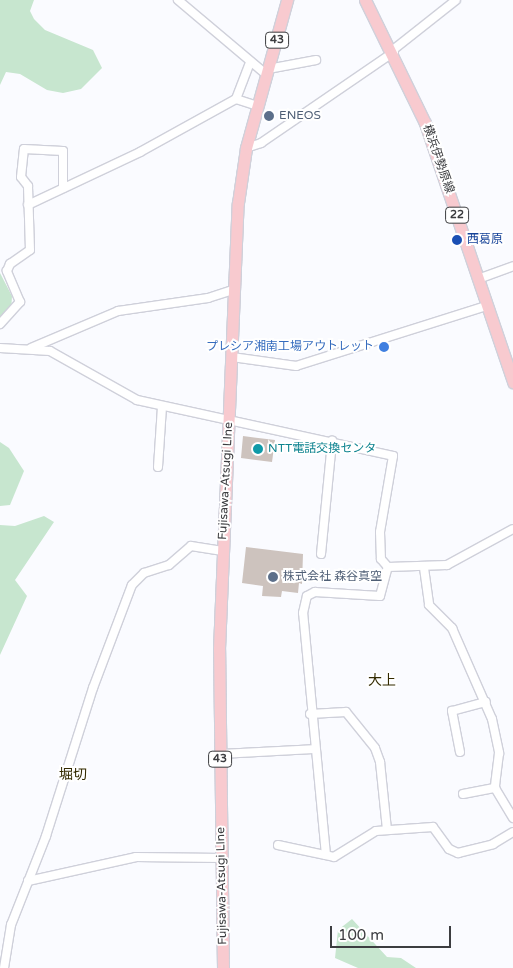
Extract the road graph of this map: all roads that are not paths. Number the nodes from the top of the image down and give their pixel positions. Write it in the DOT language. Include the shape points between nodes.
graph roads {
  1 [pos="178,0"];
  2 [pos="287,0"];
  3 [pos="366,0"];
  4 [pos="456,0"];
  5 [pos="393,51"];
  6 [pos="316,60"];
  7 [pos="250,62"];
  8 [pos="267,72"];
  9 [pos="236,100"];
  10 [pos="257,106"];
  11 [pos="246,148"];
  12 [pos="64,188"];
  13 [pos="28,205"];
  14 [pos="513,266"];
  15 [pos="478,279"];
  16 [pos="235,289"];
  17 [pos="486,306"];
  18 [pos="0,324"];
  19 [pos="1,346"];
  20 [pos="31,348"];
  21 [pos="232,357"];
  22 [pos="513,382"];
  23 [pos="162,406"];
  24 [pos="230,420"];
  25 [pos="332,441"];
  26 [pos="158,467"];
  27 [pos="513,529"];
  28 [pos="223,551"];
  29 [pos="321,554"];
  30 [pos="388,567"];
  31 [pos="424,568"];
  32 [pos="486,702"];
  33 [pos="310,714"];
  34 [pos="314,749"];
  35 [pos="460,752"];
  36 [pos="220,754"];
  37 [pos="496,788"];
  38 [pos="464,794"];
  39 [pos="513,818"];
  40 [pos="387,830"];
  41 [pos="513,832"];
  42 [pos="278,845"];
  43 [pos="326,855"];
  44 [pos="222,858"];
  45 [pos="28,882"];
  46 [pos="4,968"];
  47 [pos="223,968"];
  1 -- 7 [label="street"];
  2 -- 8 [label="main road, Fujisawa-Atsugi LIne / 43"];
  3 -- 5 [label="main road, 横浜伊勢原線 / 22"];
  4 -- 5 [label="street"];
  5 -- 11 [label="street" via="260,143"];
  5 -- 15 [label="main road, 横浜伊勢原線 / 22" via="426,123"];
  6 -- 8 [label="street"];
  7 -- 8 [label="street"];
  7 -- 9 [label="street"];
  8 -- 10 [label="main road, Fujisawa-Atsugi LIne / 43"];
  9 -- 10 [label="street"];
  9 -- 12 [label="street"];
  10 -- 11 [label="main road, Fujisawa-Atsugi LIne / 43"];
  11 -- 16 [label="main road, Fujisawa-Atsugi LIne / 43" via="238,203"];
  12 -- 13 [label="street"];
  12 -- 13 [label="street" via="63,151 24,149 21,177 28,186"];
  13 -- 18 [label="street" via="30,250 10,264 7,271 20,302"];
  14 -- 15 [label="street"];
  15 -- 17 [label="main road, 横浜伊勢原線 / 22"];
  16 -- 20 [label="street" via="208,298 118,311"];
  16 -- 21 [label="main road, Fujisawa-Atsugi LIne / 43"];
  17 -- 21 [label="street" via="296,366"];
  17 -- 22 [label="main road, 横浜伊勢原線 / 22"];
  19 -- 20 [label="street"];
  20 -- 23 [label="street" via="63,356 118,392"];
  21 -- 24 [label="main road, Fujisawa-Atsugi LIne / 43"];
  23 -- 24 [label="street"];
  23 -- 26 [label="street"];
  24 -- 25 [label="street"];
  24 -- 28 [label="main road, Fujisawa-Atsugi LIne / 43"];
  25 -- 29 [label="street"];
  25 -- 30 [label="street" via="393,456 380,532 381,559"];
  27 -- 31 [label="street" via="447,565"];
  28 -- 36 [label="main road, Fujisawa-Atsugi LIne / 43"];
  28 -- 45 [label="street" via="191,546 169,565 144,573 132,585"];
  30 -- 31 [label="street"];
  30 -- 33 [label="street" via="380,596 324,592 307,596 301,624"];
  31 -- 32 [label="street" via="429,605 452,628"];
  32 -- 35 [label="street" via="452,711"];
  32 -- 37 [label="street" via="498,750"];
  33 -- 34 [label="street"];
  33 -- 40 [label="street" via="346,712 375,748 380,762"];
  34 -- 36 [label="street"];
  34 -- 43 [label="street"];
  36 -- 44 [label="main road, Fujisawa-Atsugi LIne / 43"];
  37 -- 38 [label="street"];
  37 -- 39 [label="street"];
  40 -- 41 [label="street" via="433,826 449,849 458,853 493,844"];
  40 -- 43 [label="street" via="368,834 334,857"];
  42 -- 43 [label="street"];
  44 -- 45 [label="street" via="136,857"];
  44 -- 47 [label="main road, Fujisawa-Atsugi LIne / 43"];
  45 -- 46 [label="street" via="7,940"];
}
